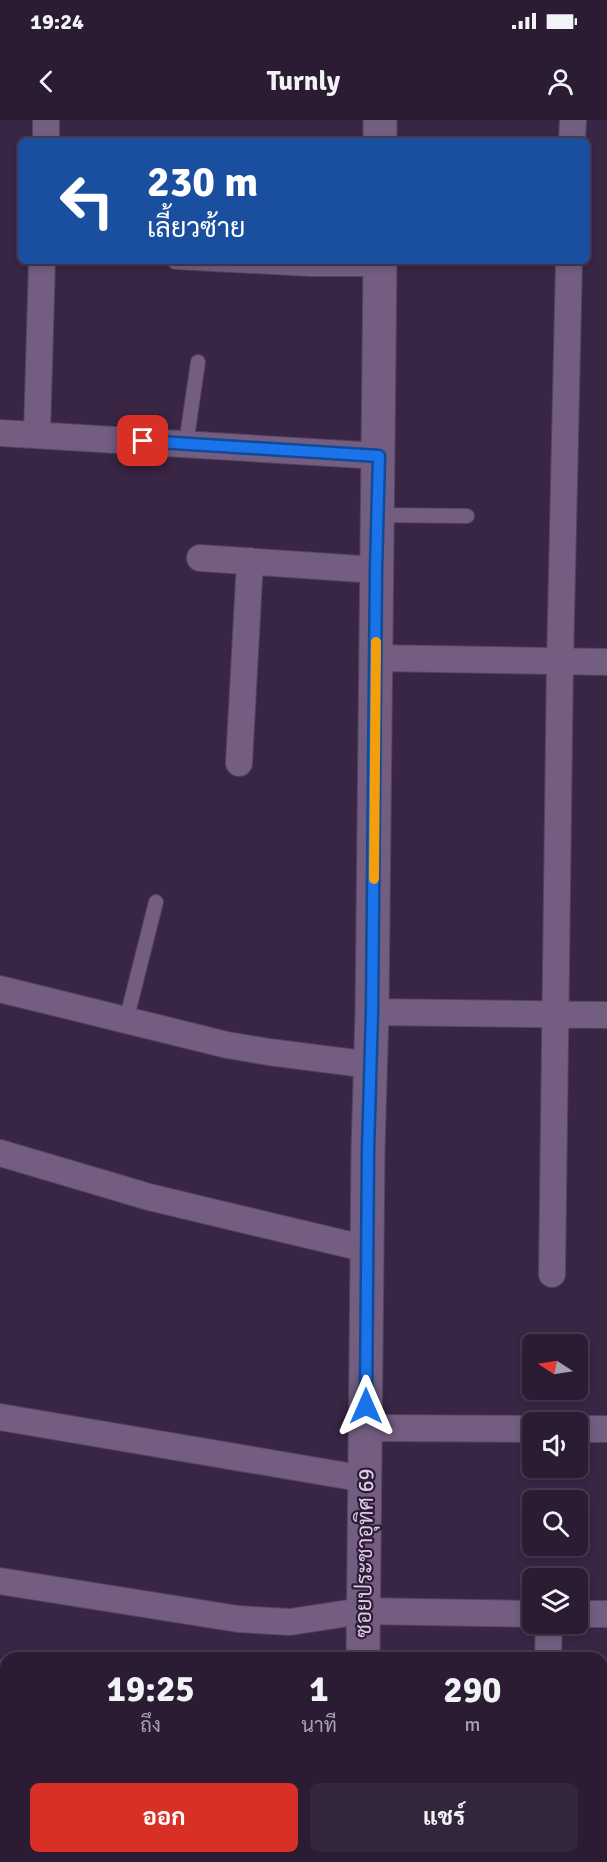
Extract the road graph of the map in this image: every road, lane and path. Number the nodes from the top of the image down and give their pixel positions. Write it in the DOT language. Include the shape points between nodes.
graph roads {
  1 [pos="46,120"];
  2 [pos="380,120"];
  3 [pos="573,120"];
  4 [pos="46,138"];
  5 [pos="380,138"];
  6 [pos="572,138"];
  7 [pos="42,264"];
  8 [pos="214,264"];
  9 [pos="570,264"];
  10 [pos="380,265"];
  11 [pos="198,362"];
  12 [pos="0,433"];
  13 [pos="37,434"];
  14 [pos="186,444"];
  15 [pos="379,456"];
  16 [pos="378,515"];
  17 [pos="467,516"];
  18 [pos="200,558"];
  19 [pos="250,561"];
  20 [pos="376,570"];
  21 [pos="376,657"];
  22 [pos="560,661"];
  23 [pos="607,662"];
  24 [pos="239,763"];
  25 [pos="156,903"];
  26 [pos="0,988"];
  27 [pos="372,1012"];
  28 [pos="555,1014"];
  29 [pos="607,1015"];
  30 [pos="126,1021"];
  31 [pos="371,1065"];
  32 [pos="0,1153"];
  33 [pos="367,1249"];
  34 [pos="552,1274"];
  35 [pos="0,1417"];
  36 [pos="366,1428"];
  37 [pos="522,1429"];
  38 [pos="588,1429"];
  39 [pos="607,1429"];
  40 [pos="365,1479"];
  41 [pos="0,1581"];
  42 [pos="362,1611"];
  43 [pos="522,1614"];
  44 [pos="588,1614"];
  45 [pos="607,1614"];
  46 [pos="549,1634"];
  47 [pos="363,1652"];
  48 [pos="548,1652"];
  1 -- 4 [label="street"];
  2 -- 5 [label="street"];
  3 -- 6 [label="street"];
  7 -- 13 [label="street"];
  8 -- 10 [label="lane" via="311,269"];
  9 -- 22 [label="street"];
  10 -- 15 [label="street, ซอยประชาอุทิศ 69"];
  11 -- 14 [label="lane"];
  12 -- 13 [label="street"];
  13 -- 14 [label="street"];
  14 -- 15 [label="street"];
  15 -- 16 [label="street, ซอยประชาอุทิศ 69"];
  16 -- 17 [label="lane"];
  16 -- 20 [label="street, ซอยประชาอุทิศ 69"];
  18 -- 19 [label="street"];
  19 -- 20 [label="street"];
  19 -- 24 [label="street"];
  20 -- 21 [label="street, ซอยประชาอุทิศ 69"];
  21 -- 22 [label="street"];
  21 -- 27 [label="street, ซอยประชาอุทิศ 69"];
  22 -- 23 [label="street"];
  22 -- 28 [label="street"];
  25 -- 30 [label="lane"];
  26 -- 30 [label="street"];
  27 -- 28 [label="street"];
  27 -- 31 [label="street, ซอยประชาอุทิศ 69"];
  28 -- 29 [label="street"];
  28 -- 34 [label="street"];
  30 -- 31 [label="street" via="227,1045"];
  31 -- 33 [label="street, ซอยประชาอุทิศ 69"];
  32 -- 33 [label="street" via="149,1197"];
  33 -- 36 [label="street, ซอยประชาอุทิศ 69"];
  35 -- 40 [label="street"];
  36 -- 37 [label="street"];
  36 -- 40 [label="street, ซอยประชาอุทิศ 69"];
  38 -- 39 [label="street"];
  40 -- 42 [label="street, ซอยประชาอุทิศ 69"];
  41 -- 42 [label="street" via="238,1619 290,1622"];
  42 -- 43 [label="street"];
  42 -- 47 [label="street, ซอยประชาอุทิศ 69"];
  44 -- 45 [label="street"];
  46 -- 48 [label="street"];
}
